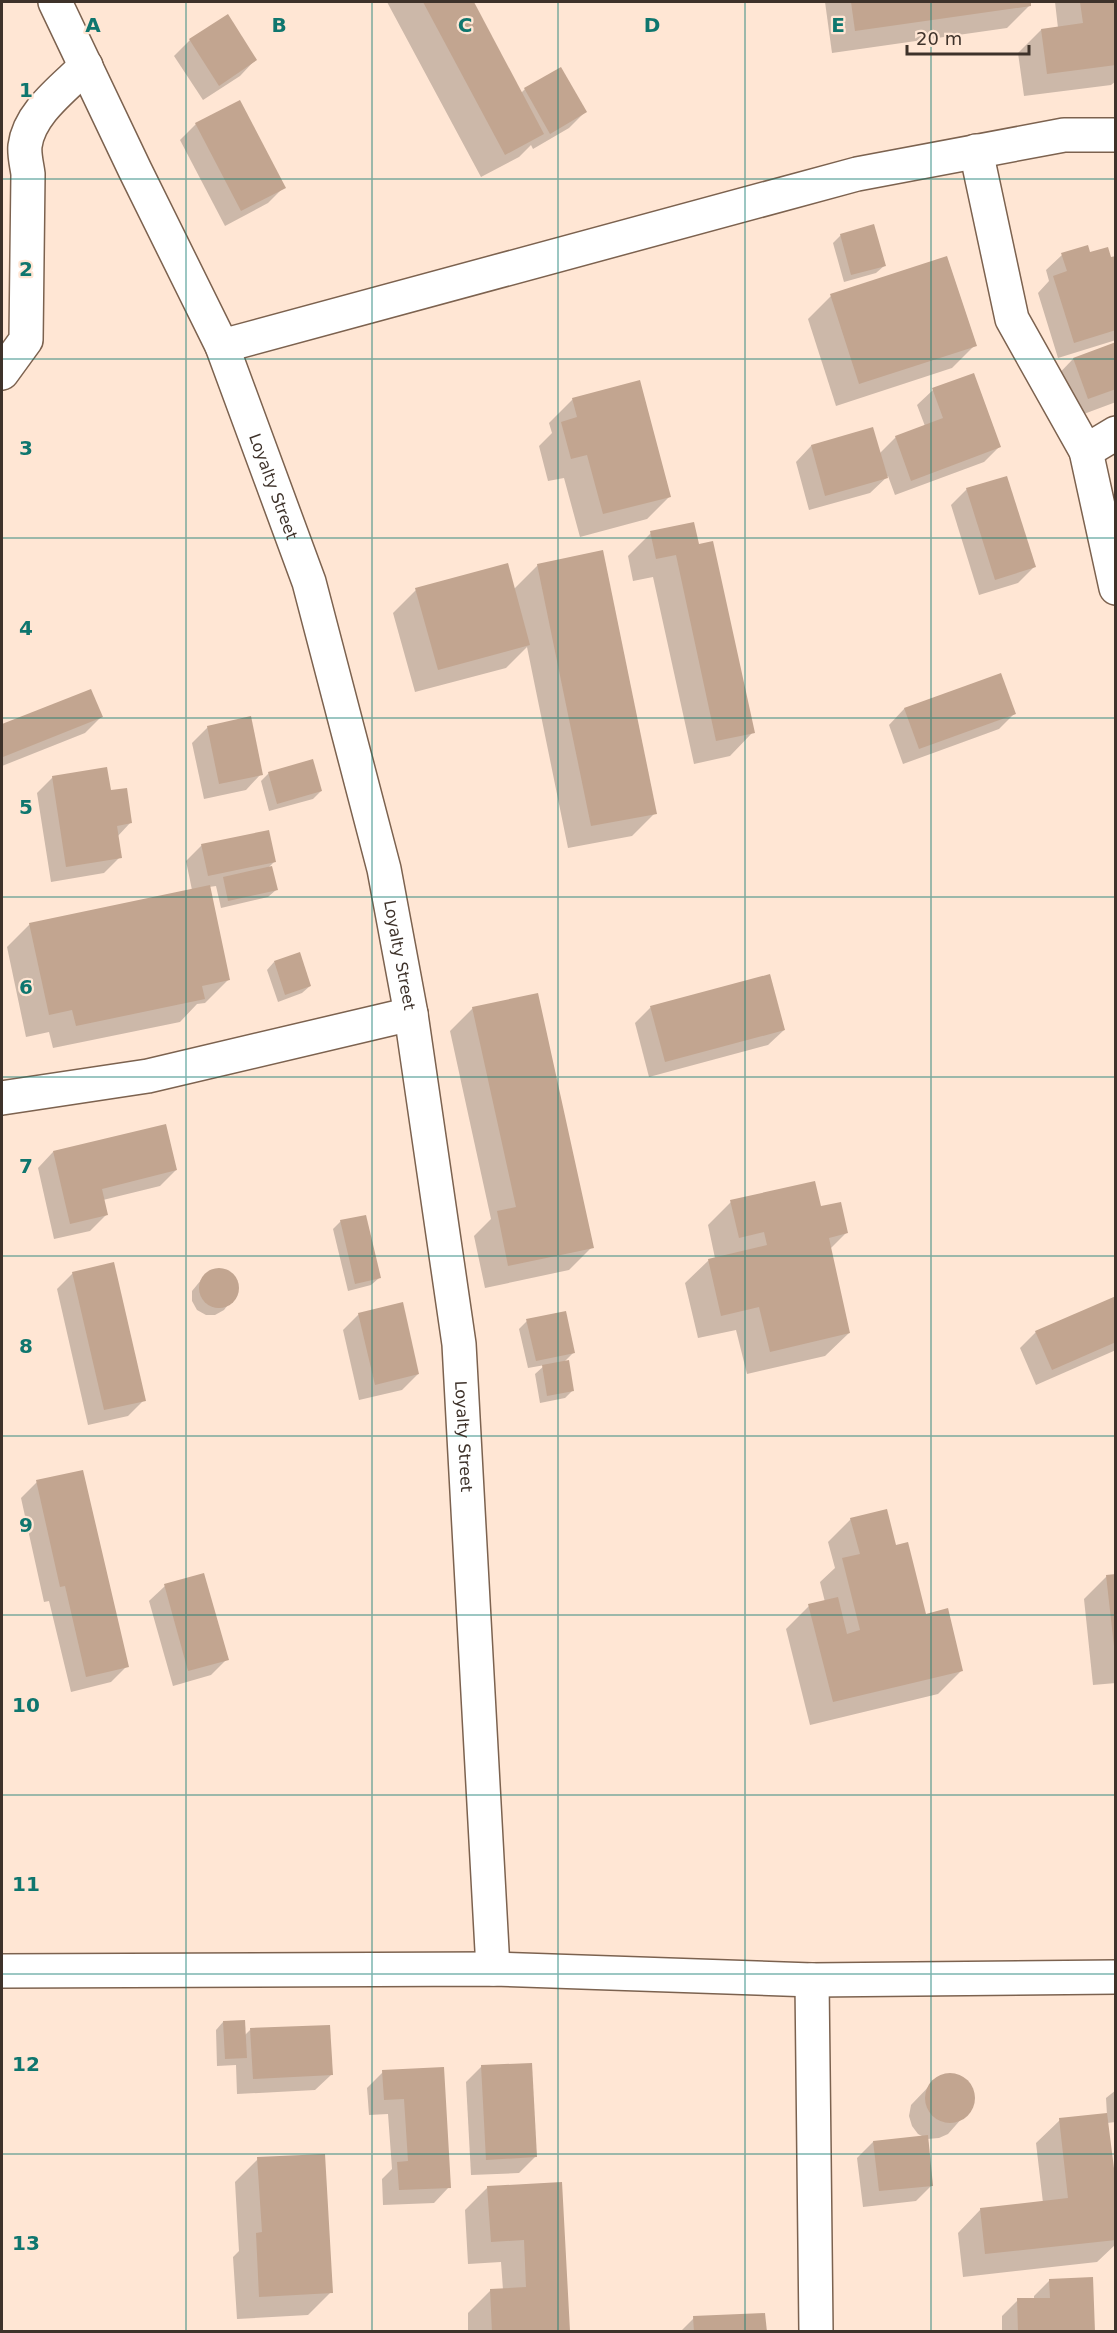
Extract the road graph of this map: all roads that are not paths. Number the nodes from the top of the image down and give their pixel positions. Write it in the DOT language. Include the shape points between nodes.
graph roads {
  1 [pos="55,2"];
  2 [pos="86,66"];
  3 [pos="1116,135"];
  4 [pos="975,151"];
  5 [pos="222,346"];
  6 [pos="2,374"];
  7 [pos="1116,433"];
  8 [pos="1086,451"];
  9 [pos="1116,588"];
  10 [pos="411,1014"];
  11 [pos="2,1098"];
  12 [pos="493,1969"];
  13 [pos="2,1971"];
  14 [pos="1116,1977"];
  15 [pos="812,1980"];
  16 [pos="816,2331"];
  1 -- 2 [label="street, Loyalty Street"];
  2 -- 5 [label="street, Loyalty Street"];
  2 -- 6 [label="street" via="40,111 25,147 26,340"];
  3 -- 4 [label="street" via="1064,135"];
  4 -- 5 [label="street" via="857,174"];
  4 -- 8 [label="street" via="1012,319"];
  5 -- 10 [label="street, Loyalty Street" via="309,582 384,869"];
  7 -- 8 [label="street"];
  8 -- 9 [label="street"];
  10 -- 11 [label="street" via="148,1076"];
  10 -- 12 [label="street, Loyalty Street" via="459,1344"];
  12 -- 13 [label="street"];
  12 -- 15 [label="street"];
  14 -- 15 [label="street"];
  15 -- 16 [label="street"];
}
